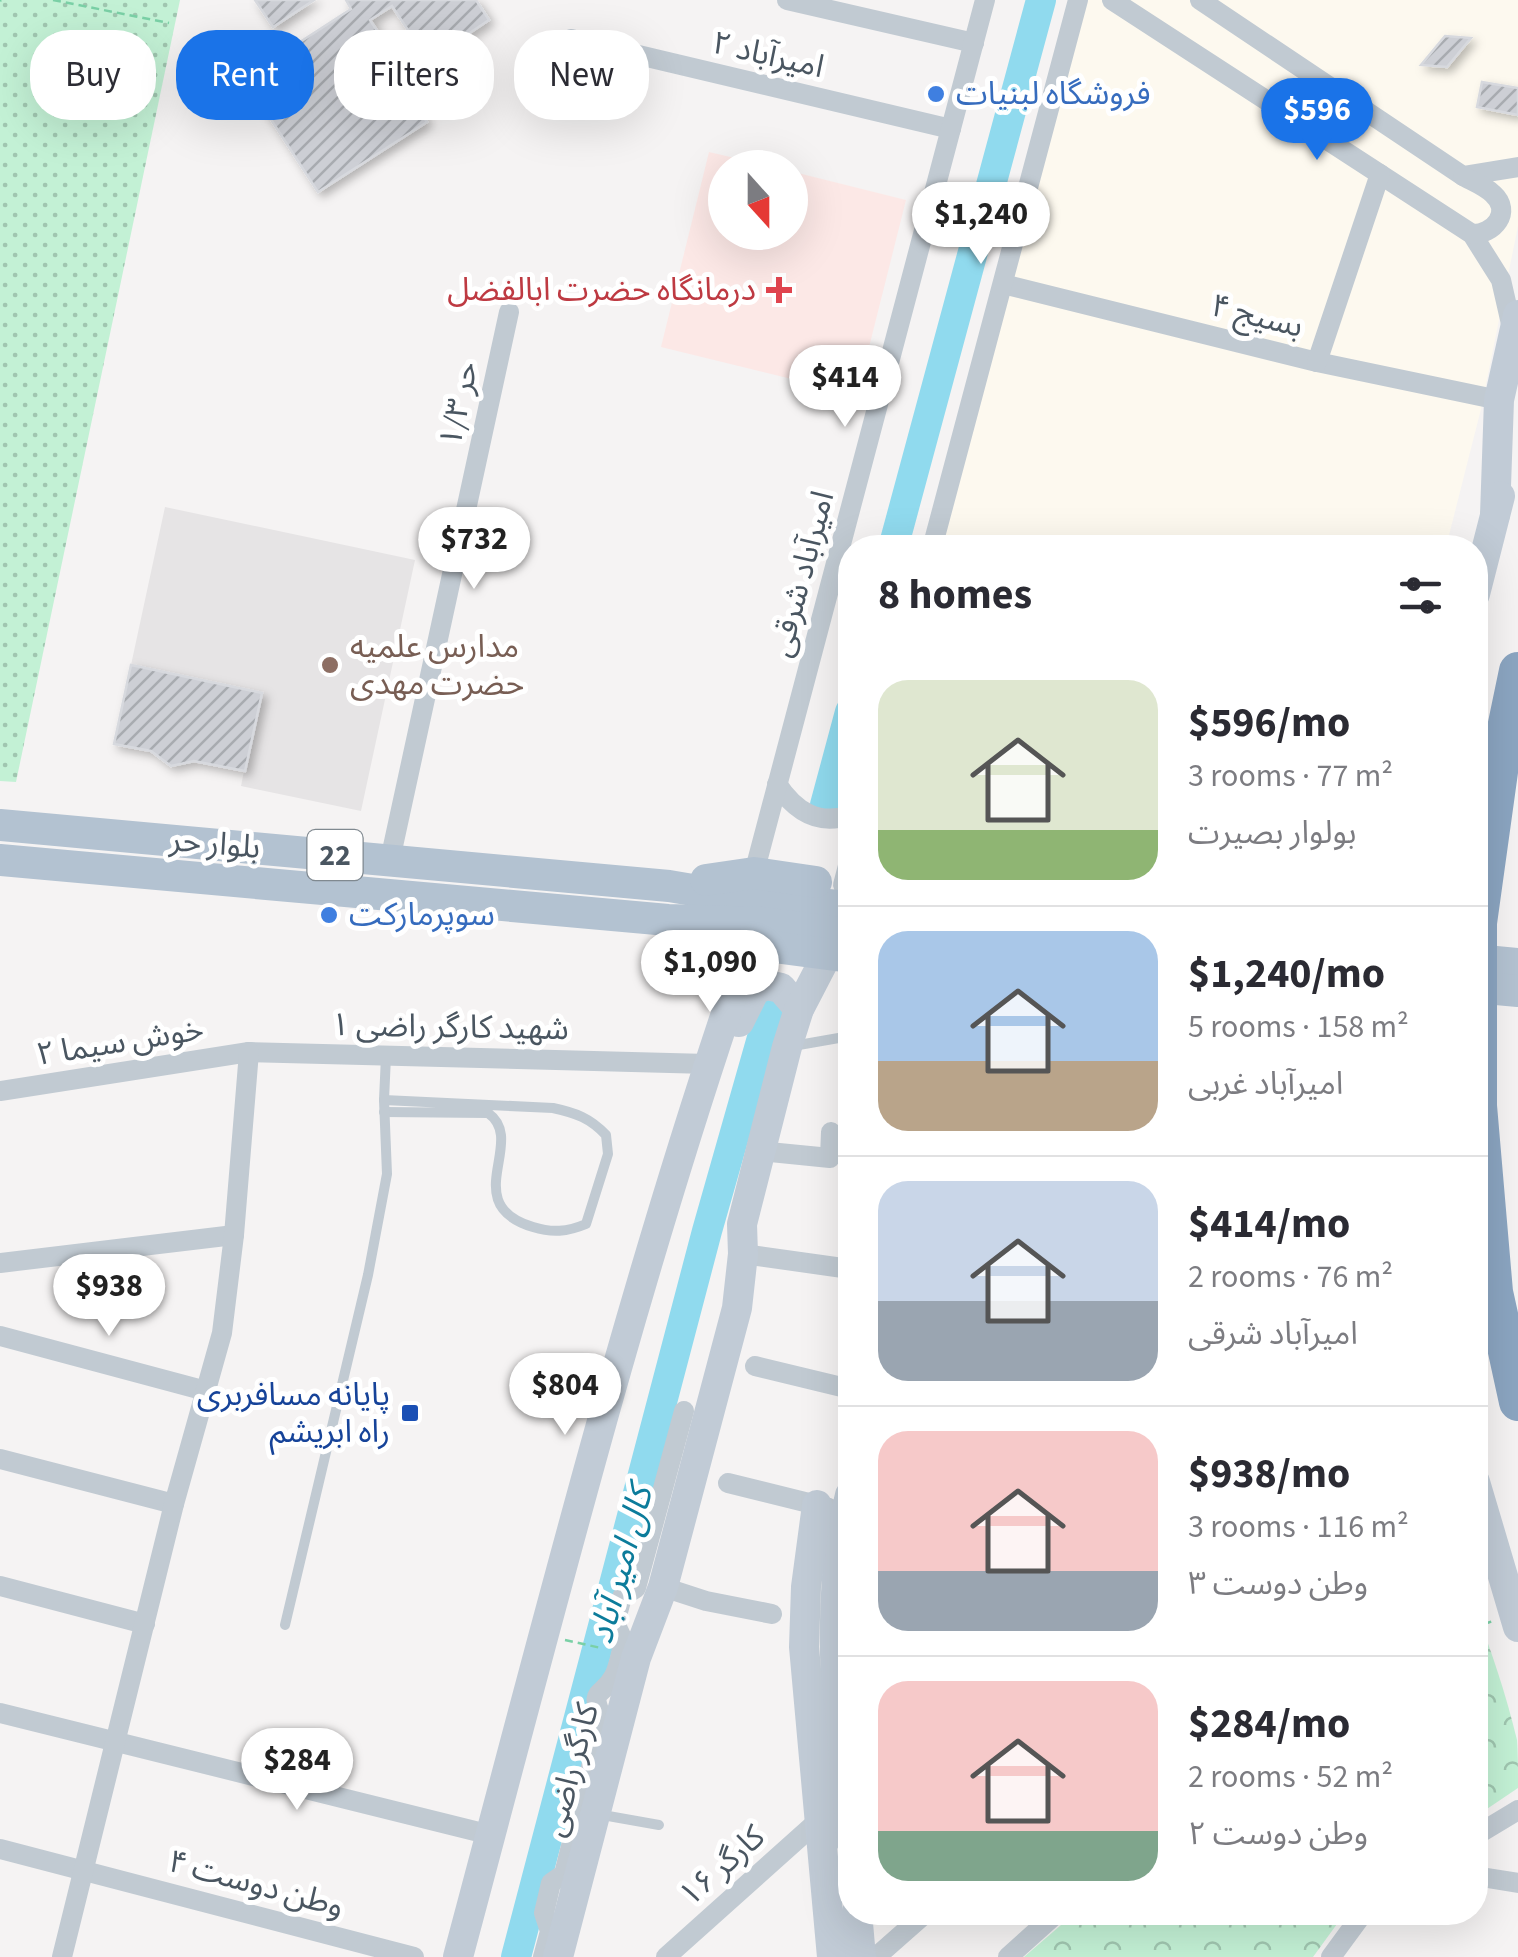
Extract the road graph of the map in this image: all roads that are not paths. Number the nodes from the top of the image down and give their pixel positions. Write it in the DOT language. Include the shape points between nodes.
graph roads {
  1 [pos="788,0"];
  2 [pos="985,0"];
  3 [pos="1078,0"];
  4 [pos="1112,0"];
  5 [pos="1200,0"];
  6 [pos="974,43"];
  7 [pos="649,58"];
  8 [pos="951,129"];
  9 [pos="1518,167"];
  10 [pos="1380,174"];
  11 [pos="1463,176"];
  12 [pos="1472,234"];
  13 [pos="1002,284"];
  14 [pos="509,312"];
  15 [pos="1516,325"];
  16 [pos="1317,362"];
  17 [pos="1499,400"];
  18 [pos="1518,436"];
  19 [pos="1494,514"];
  20 [pos="843,535"];
  21 [pos="935,535"];
  22 [pos="1488,539"];
  23 [pos="838,554"];
  24 [pos="1518,670"];
  25 [pos="777,784"];
  26 [pos="838,817"];
  27 [pos="0,825"];
  28 [pos="1488,853"];
  29 [pos="0,860"];
  30 [pos="390,860"];
  31 [pos="754,873"];
  32 [pos="838,883"];
  33 [pos="838,885"];
  34 [pos="669,886"];
  35 [pos="668,920"];
  36 [pos="750,943"];
  37 [pos="838,948"];
  38 [pos="838,949"];
  39 [pos="838,955"];
  40 [pos="1488,961"];
  41 [pos="1518,964"];
  42 [pos="1488,988"];
  43 [pos="1518,991"];
  44 [pos="799,1010"];
  45 [pos="838,1038"];
  46 [pos="787,1048"];
  47 [pos="249,1052"];
  48 [pos="386,1054"];
  49 [pos="708,1064"];
  50 [pos="0,1092"];
  51 [pos="384,1106"];
  52 [pos="831,1132"];
  53 [pos="760,1151"];
  54 [pos="673,1179"];
  55 [pos="1488,1222"];
  56 [pos="234,1235"];
  57 [pos="743,1254"];
  58 [pos="0,1263"];
  59 [pos="838,1267"];
  60 [pos="0,1336"];
  61 [pos="754,1366"];
  62 [pos="838,1386"];
  63 [pos="206,1391"];
  64 [pos="1518,1402"];
  65 [pos="684,1411"];
  66 [pos="0,1459"];
  67 [pos="728,1483"];
  68 [pos="838,1501"];
  69 [pos="174,1504"];
  70 [pos="838,1511"];
  71 [pos="1488,1532"];
  72 [pos="1488,1539"];
  73 [pos="838,1583"];
  74 [pos="0,1586"];
  75 [pos="663,1587"];
  76 [pos="1518,1589"];
  77 [pos="772,1614"];
  78 [pos="145,1624"];
  79 [pos="285,1625"];
  80 [pos="1518,1627"];
  81 [pos="0,1712"];
  82 [pos="838,1716"];
  83 [pos="115,1742"];
  84 [pos="1518,1810"];
  85 [pos="596,1814"];
  86 [pos="819,1820"];
  87 [pos="660,1825"];
  88 [pos="1488,1828"];
  89 [pos="491,1835"];
  90 [pos="0,1849"];
  91 [pos="83,1870"];
  92 [pos="1488,1878"];
  93 [pos="1518,1883"];
  94 [pos="858,1925"];
  95 [pos="912,1925"];
  96 [pos="1044,1925"];
  97 [pos="1353,1925"];
  98 [pos="62,1957"];
  99 [pos="414,1957"];
  100 [pos="458,1957"];
  101 [pos="542,1957"];
  102 [pos="558,1957"];
  103 [pos="666,1957"];
  104 [pos="832,1957"];
  105 [pos="862,1957"];
  106 [pos="876,1957"];
  107 [pos="1008,1957"];
  108 [pos="1332,1957"];
  1 -- 6 [label="street"];
  2 -- 6 [label="street, امیرآباد شرقی"];
  3 -- 13 [label="street"];
  4 -- 10 [label="street"];
  5 -- 11 [label="street"];
  6 -- 8 [label="street, امیرآباد شرقی"];
  7 -- 8 [label="street, امیرآباد ۲"];
  8 -- 20 [label="street, امیرآباد شرقی"];
  9 -- 11 [label="street"];
  10 -- 12 [label="street"];
  10 -- 16 [label="street"];
  11 -- 12 [label="street" via="1493,194 1501,207 1494,228"];
  12 -- 15 [label="street" via="1501,280"];
  13 -- 16 [label="street, بسیج ۴"];
  13 -- 21 [label="street"];
  14 -- 30 [label="street, حر ۱/۳"];
  15 -- 17 [label="street"];
  16 -- 17 [label="street, بسیج ۴"];
  17 -- 19 [label="street"];
  18 -- 19 [label="street"];
  19 -- 22 [label="street"];
  23 -- 25 [label="street, امیرآباد شرقی"];
  24 -- 28 [label="highway"];
  25 -- 26 [label="street" via="805,814"];
  25 -- 31 [label="street, امیرآباد شرقی"];
  27 -- 30 [label="main road, بلوار حر / 22"];
  29 -- 35 [label="main road, بلوار حر / 22"];
  30 -- 34 [label="main road, بلوار حر / 22"];
  31 -- 32 [label="main road, 22"];
  31 -- 34 [label="main road, 22"];
  33 -- 34 [label="main road" via="728,896"];
  35 -- 36 [label="main road, 22"];
  35 -- 37 [label="main road" via="763,923"];
  36 -- 38 [label="main road, 22"];
  36 -- 49 [label="street"];
  39 -- 44 [label="street, کارگر راضی"];
  40 -- 41 [label="main road"];
  42 -- 43 [label="main road"];
  44 -- 46 [label="street, کارگر راضی"];
  44 -- 54 [label="street" via="781,988 755,990 702,1128"];
  45 -- 46 [label="lane"];
  46 -- 53 [label="street, کارگر راضی"];
  47 -- 48 [label="street, شهید کارگر راضی ۱"];
  47 -- 50 [label="street, خوش سیما ۲"];
  47 -- 56 [label="street"];
  48 -- 49 [label="street, شهید کارگر راضی ۱"];
  48 -- 51 [label="lane"];
  49 -- 54 [label="street"];
  51 -- 51 [label="lane" via="488,1114 502,1137 496,1198 512,1221 547,1231 586,1224 608,1154 606,1134 594,1122 553,1108"];
  51 -- 79 [label="lane" via="387,1174 368,1275"];
  52 -- 53 [label="street" via="830,1158"];
  53 -- 57 [label="street, کارگر راضی" via="742,1224"];
  54 -- 89 [label="street" via="582,1485"];
  55 -- 64 [label="highway" via="1494,1292"];
  56 -- 58 [label="street"];
  56 -- 63 [label="street" via="222,1333"];
  57 -- 59 [label="street"];
  57 -- 75 [label="street, کارگر راضی" via="737,1308"];
  60 -- 63 [label="street"];
  61 -- 62 [label="street"];
  63 -- 69 [label="street"];
  65 -- 101 [label="street" via="636,1588 622,1597 614,1623 624,1642 613,1678 597,1692 604,1719 564,1874 551,1883"];
  66 -- 69 [label="street"];
  67 -- 68 [label="street"];
  69 -- 78 [label="street"];
  70 -- 86 [label="street" via="806,1587 804,1647"];
  71 -- 76 [label="street"];
  72 -- 80 [label="street"];
  73 -- 82 [label="street"];
  74 -- 78 [label="street"];
  75 -- 77 [label="street"];
  75 -- 85 [label="street, کارگر راضی" via="636,1658"];
  78 -- 83 [label="street"];
  81 -- 83 [label="street"];
  83 -- 89 [label="street"];
  83 -- 91 [label="street"];
  84 -- 88 [label="street"];
  85 -- 87 [label="lane"];
  85 -- 102 [label="street, کارگر راضی"];
  86 -- 103 [label="street, کارگر ۱۶"];
  86 -- 104 [label="street"];
  89 -- 100 [label="street"];
  90 -- 91 [label="street, وطن دوست ۴"];
  91 -- 98 [label="street"];
  91 -- 99 [label="street, وطن دوست ۴"];
  92 -- 93 [label="street"];
  94 -- 105 [label="street"];
  95 -- 106 [label="street"];
  96 -- 107 [label="street"];
  97 -- 108 [label="street"];
}
